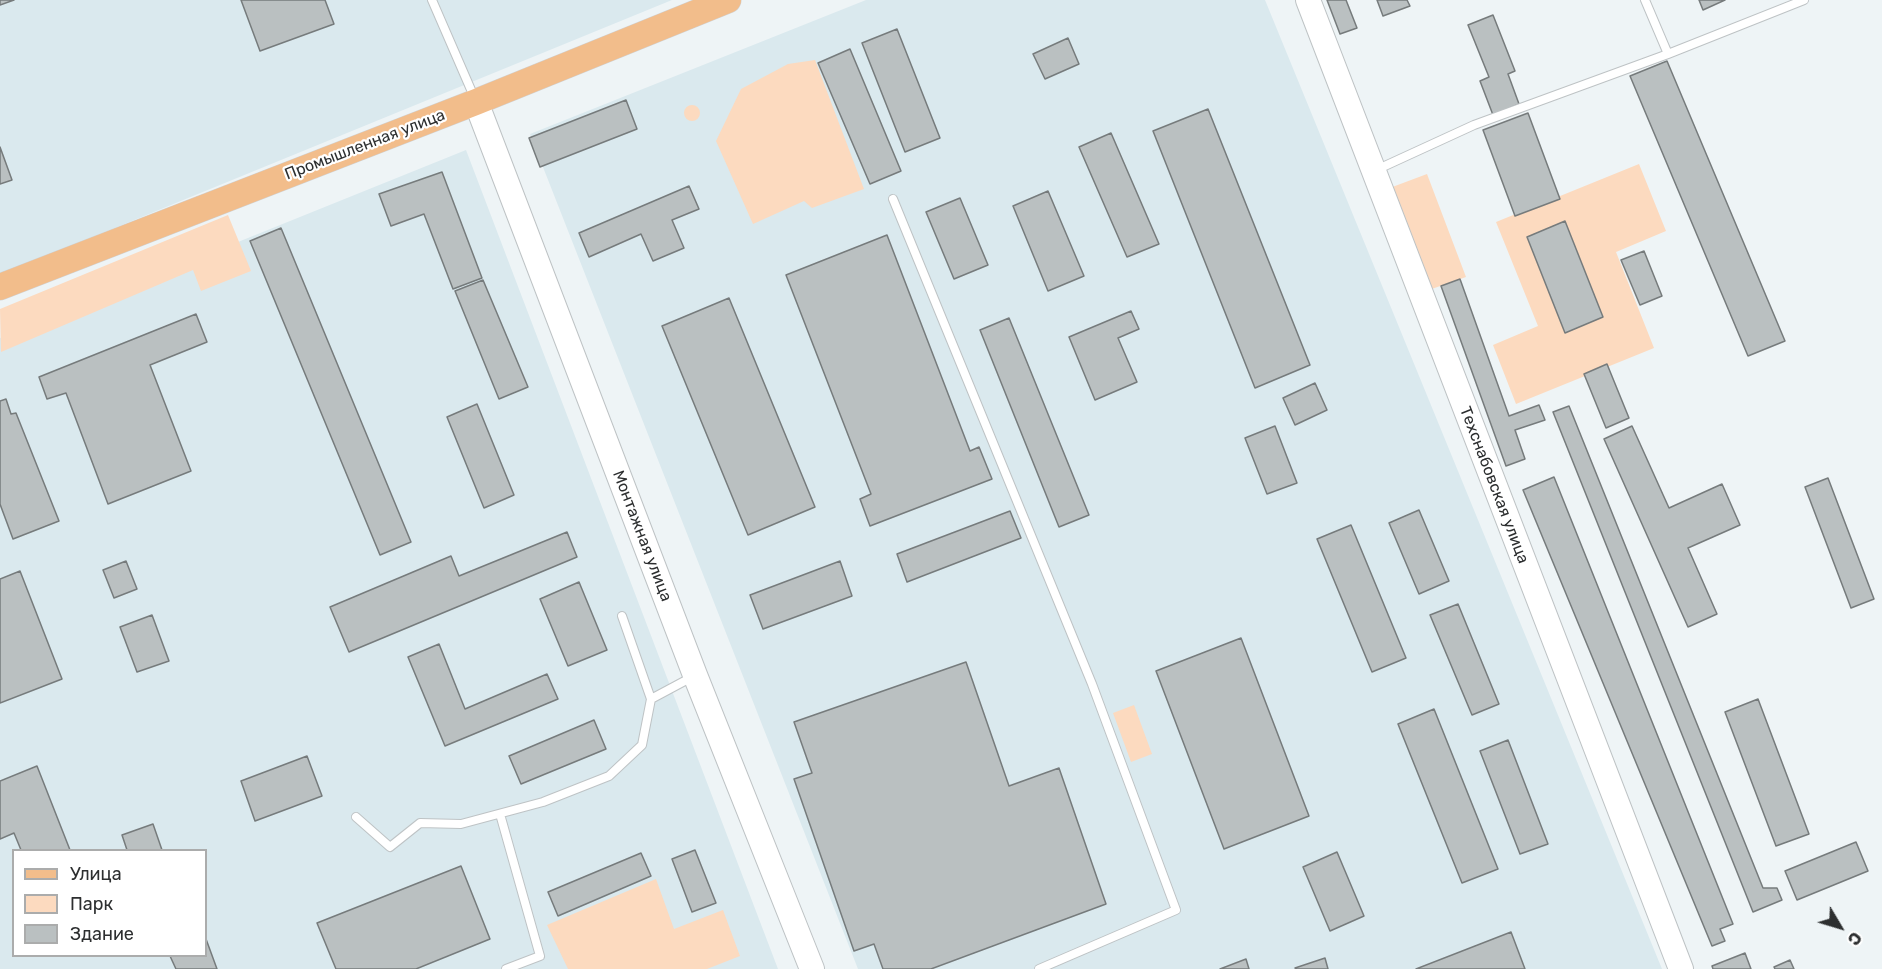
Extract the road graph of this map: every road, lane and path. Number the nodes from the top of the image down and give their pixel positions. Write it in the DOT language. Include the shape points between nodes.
graph roads {
  1 [pos="432,0"];
  2 [pos="728,0"];
  3 [pos="1308,0"];
  4 [pos="1645,0"];
  5 [pos="1804,0"];
  6 [pos="1668,54"];
  7 [pos="476,102"];
  8 [pos="1373,171"];
  9 [pos="893,199"];
  10 [pos="0,287"];
  11 [pos="622,616"];
  12 [pos="695,675"];
  13 [pos="651,699"];
  14 [pos="500,814"];
  15 [pos="356,817"];
  16 [pos="506,969"];
  17 [pos="812,969"];
  18 [pos="1039,969"];
  19 [pos="1681,969"];
  1 -- 7 [label="lane"];
  2 -- 7 [label="main road, Промышленная улица"];
  3 -- 8 [label="street, Техснабовская улица"];
  4 -- 6 [label="lane"];
  5 -- 6 [label="lane"];
  6 -- 8 [label="lane" via="1474,125"];
  7 -- 10 [label="main road, Промышленная улица"];
  7 -- 12 [label="street, Монтажная улица"];
  8 -- 19 [label="street, Техснабовская улица"];
  9 -- 18 [label="lane" via="1092,684 1176,910"];
  11 -- 13 [label="lane"];
  12 -- 13 [label="lane"];
  12 -- 17 [label="street, Монтажная улица"];
  13 -- 14 [label="lane" via="642,745 609,776"];
  14 -- 15 [label="lane" via="461,824 420,823 390,847"];
  14 -- 16 [label="lane" via="540,956"];
}
